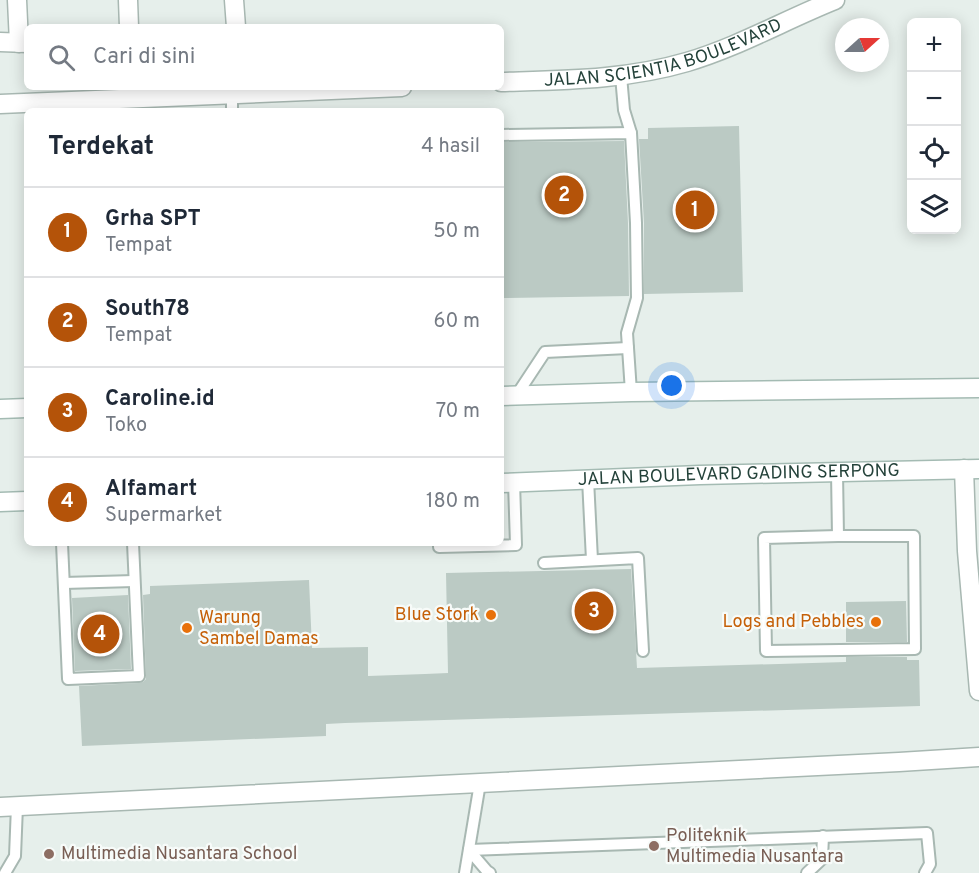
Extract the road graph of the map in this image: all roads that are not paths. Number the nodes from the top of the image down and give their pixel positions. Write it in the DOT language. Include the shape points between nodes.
graph roads {
  1 [pos="17,0"];
  2 [pos="128,0"];
  3 [pos="234,0"];
  4 [pos="827,2"];
  5 [pos="129,24"];
  6 [pos="236,24"];
  7 [pos="0,42"];
  8 [pos="23,43"];
  9 [pos="621,76"];
  10 [pos="504,82"];
  11 [pos="370,90"];
  12 [pos="232,103"];
  13 [pos="0,104"];
  14 [pos="631,133"];
  15 [pos="504,135"];
  16 [pos="628,348"];
  17 [pos="979,388"];
  18 [pos="632,392"];
  19 [pos="508,396"];
  20 [pos="24,408"];
  21 [pos="0,409"];
  22 [pos="972,469"];
  23 [pos="837,472"];
  24 [pos="588,480"];
  25 [pos="507,483"];
  26 [pos="24,501"];
  27 [pos="0,502"];
  28 [pos="838,536"];
  29 [pos="504,545"];
  30 [pos="62,546"];
  31 [pos="133,546"];
  32 [pos="439,546"];
  33 [pos="478,546"];
  34 [pos="592,560"];
  35 [pos="544,563"];
  36 [pos="134,581"];
  37 [pos="64,583"];
  38 [pos="643,651"];
  39 [pos="979,691"];
  40 [pos="979,757"];
  41 [pos="480,783"];
  42 [pos="9,807"];
  43 [pos="822,836"];
  44 [pos="469,850"];
  45 [pos="5,873"];
  46 [pos="465,873"];
  47 [pos="490,873"];
  48 [pos="807,873"];
  49 [pos="925,873"];
  1 -- 8 [label="street"];
  2 -- 5 [label="street"];
  3 -- 6 [label="street"];
  4 -- 9 [label="street, JALAN SCIENTIA BOULEVARD" via="704,56"];
  7 -- 8 [label="street"];
  9 -- 10 [label="street, JALAN SCIENTIA BOULEVARD"];
  9 -- 14 [label="lane"];
  11 -- 12 [label="street"];
  12 -- 13 [label="street"];
  14 -- 15 [label="lane"];
  14 -- 16 [label="lane" via="637,298 627,333"];
  16 -- 18 [label="lane"];
  16 -- 19 [label="lane" via="545,352"];
  17 -- 18 [label="street"];
  18 -- 19 [label="street"];
  20 -- 21 [label="street"];
  22 -- 23 [label="street, JALAN BOULEVARD GADING SERPONG"];
  22 -- 39 [label="street" via="967,551"];
  23 -- 24 [label="street, JALAN BOULEVARD GADING SERPONG"];
  23 -- 28 [label="lane"];
  24 -- 25 [label="street, JALAN BOULEVARD GADING SERPONG"];
  24 -- 34 [label="lane"];
  25 -- 29 [label="lane" via="516,545"];
  26 -- 27 [label="street"];
  28 -- 28 [label="lane" via="914,536 915,649 766,651 764,538"];
  30 -- 37 [label="lane"];
  31 -- 36 [label="lane"];
  32 -- 33 [label="lane"];
  34 -- 35 [label="lane"];
  34 -- 38 [label="lane" via="638,558"];
  36 -- 37 [label="lane"];
  36 -- 37 [label="lane" via="139,676 68,679"];
  40 -- 41 [label="street"];
  41 -- 42 [label="street"];
  41 -- 44 [label="lane"];
  42 -- 45 [label="lane" via="15,856"];
  43 -- 44 [label="lane"];
  43 -- 48 [label="lane" via="822,859"];
  43 -- 49 [label="lane" via="927,833 930,864"];
  44 -- 46 [label="lane"];
  44 -- 47 [label="lane"];
}
